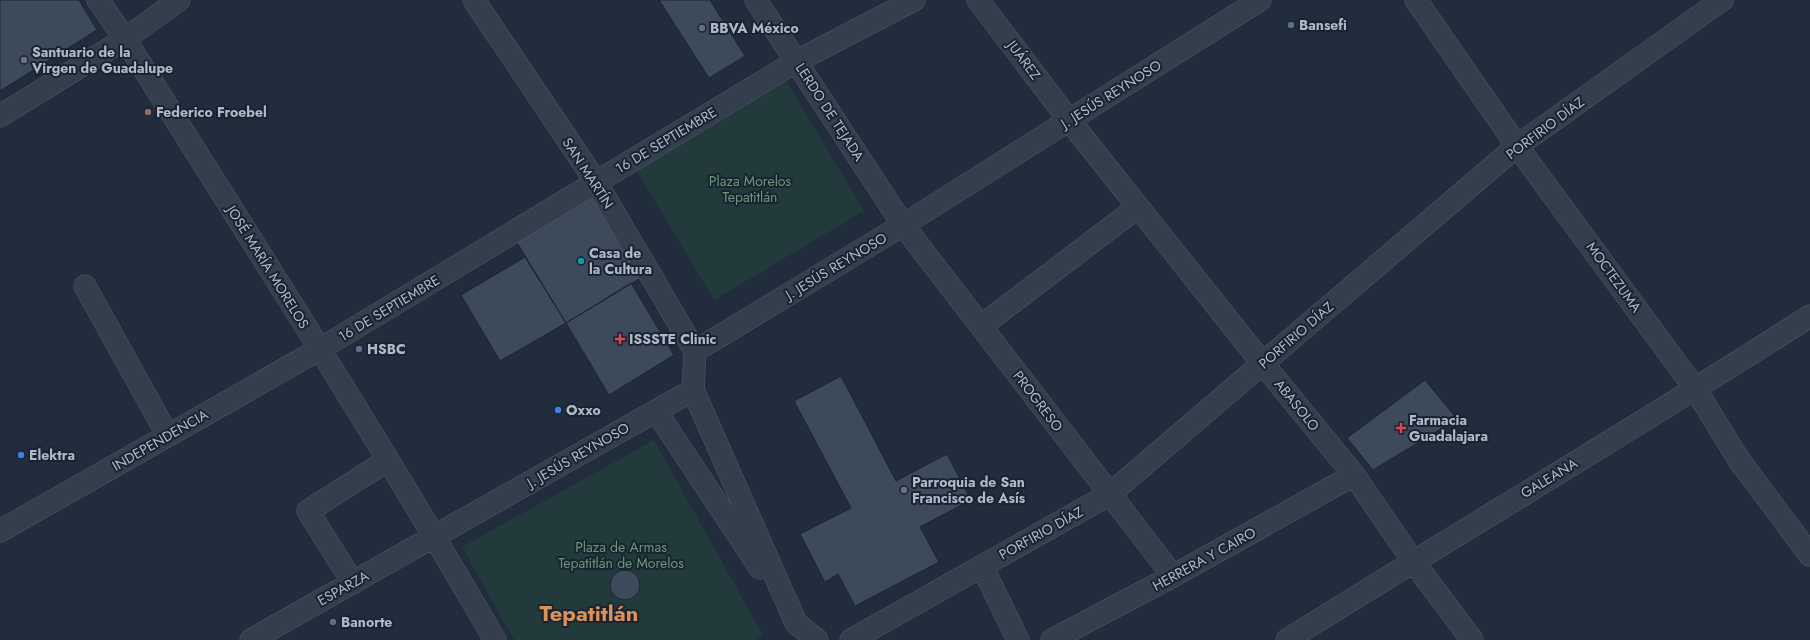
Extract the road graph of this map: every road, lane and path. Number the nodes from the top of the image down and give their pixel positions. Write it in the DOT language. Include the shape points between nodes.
graph roads {
  1 [pos="98,0"];
  2 [pos="179,0"];
  3 [pos="474,0"];
  4 [pos="756,0"];
  5 [pos="914,0"];
  6 [pos="978,0"];
  7 [pos="1260,0"];
  8 [pos="1416,0"];
  9 [pos="1722,0"];
  10 [pos="125,39"];
  11 [pos="797,61"];
  12 [pos="0,116"];
  13 [pos="1069,120"];
  14 [pos="1517,146"];
  15 [pos="596,182"];
  16 [pos="1138,207"];
  17 [pos="903,225"];
  18 [pos="85,286"];
  19 [pos="1810,316"];
  20 [pos="981,326"];
  21 [pos="320,349"];
  22 [pos="695,351"];
  23 [pos="1263,364"];
  24 [pos="693,390"];
  25 [pos="1696,390"];
  26 [pos="656,411"];
  27 [pos="168,436"];
  28 [pos="388,460"];
  29 [pos="1354,475"];
  30 [pos="1110,494"];
  31 [pos="0,531"];
  32 [pos="435,536"];
  33 [pos="1810,555"];
  34 [pos="1413,561"];
  35 [pos="982,566"];
  36 [pos="1173,576"];
  37 [pos="353,583"];
  38 [pos="796,623"];
  39 [pos="251,640"];
  40 [pos="495,640"];
  41 [pos="817,640"];
  42 [pos="851,640"];
  43 [pos="1018,640"];
  44 [pos="1052,640"];
  45 [pos="1287,640"];
  46 [pos="1472,640"];
  1 -- 10 [label="street, JOSÉ MARÍA MORELOS"];
  2 -- 10 [label="street"];
  3 -- 15 [label="street, SAN MARTÍN"];
  4 -- 11 [label="street, LERDO DE TEJADA"];
  5 -- 11 [label="street, 16 DE SEPTIEMBRE"];
  6 -- 13 [label="street, JUÁREZ"];
  7 -- 13 [label="street, J. JESÚS REYNOSO"];
  8 -- 14 [label="street, MOCTEZUMA"];
  9 -- 14 [label="street, PORFIRIO DÍAZ"];
  10 -- 12 [label="street"];
  10 -- 21 [label="street, JOSÉ MARÍA MORELOS"];
  11 -- 15 [label="street, 16 DE SEPTIEMBRE"];
  11 -- 17 [label="street, LERDO DE TEJADA"];
  13 -- 16 [label="street, ABASOLO"];
  13 -- 17 [label="street, J. JESÚS REYNOSO"];
  14 -- 23 [label="street, PORFIRIO DÍAZ"];
  14 -- 25 [label="street, MOCTEZUMA"];
  15 -- 21 [label="street, 16 DE SEPTIEMBRE"];
  15 -- 22 [label="street, SAN MARTÍN"];
  16 -- 20 [label="street"];
  16 -- 23 [label="street, ABASOLO"];
  17 -- 20 [label="street, PROGRESO"];
  17 -- 22 [label="street, J. JESÚS REYNOSO"];
  18 -- 27 [label="street"];
  19 -- 25 [label="street, GALEANA"];
  20 -- 30 [label="street, PROGRESO"];
  21 -- 27 [label="street, INDEPENDENCIA"];
  21 -- 28 [label="street, JOSÉ MARÍA MORELOS"];
  22 -- 24 [label="street"];
  23 -- 29 [label="street, ABASOLO"];
  23 -- 30 [label="street, PORFIRIO DÍAZ"];
  24 -- 26 [label="street, J. JESÚS REYNOSO"];
  24 -- 38 [label="street"];
  25 -- 33 [label="street, MOCTEZUMA" via="1739,460"];
  25 -- 34 [label="street, GALEANA"];
  26 -- 32 [label="street, J. JESÚS REYNOSO"];
  26 -- 38 [label="street"];
  27 -- 31 [label="street, INDEPENDENCIA"];
  28 -- 32 [label="street, JOSÉ MARÍA MORELOS"];
  28 -- 37 [label="street" via="308,511"];
  29 -- 34 [label="street, ABASOLO"];
  29 -- 36 [label="street, HERRERA Y CAIRO"];
  30 -- 35 [label="street, PORFIRIO DÍAZ"];
  30 -- 36 [label="street, PROGRESO"];
  32 -- 37 [label="street, ESPARZA"];
  32 -- 40 [label="street, JOSÉ MARÍA MORELOS"];
  34 -- 45 [label="street, GALEANA"];
  34 -- 46 [label="street, ABASOLO"];
  35 -- 42 [label="street, PORFIRIO DÍAZ"];
  35 -- 43 [label="street"];
  36 -- 44 [label="street, HERRERA Y CAIRO"];
  37 -- 39 [label="street, ESPARZA"];
  38 -- 41 [label="street"];
}
